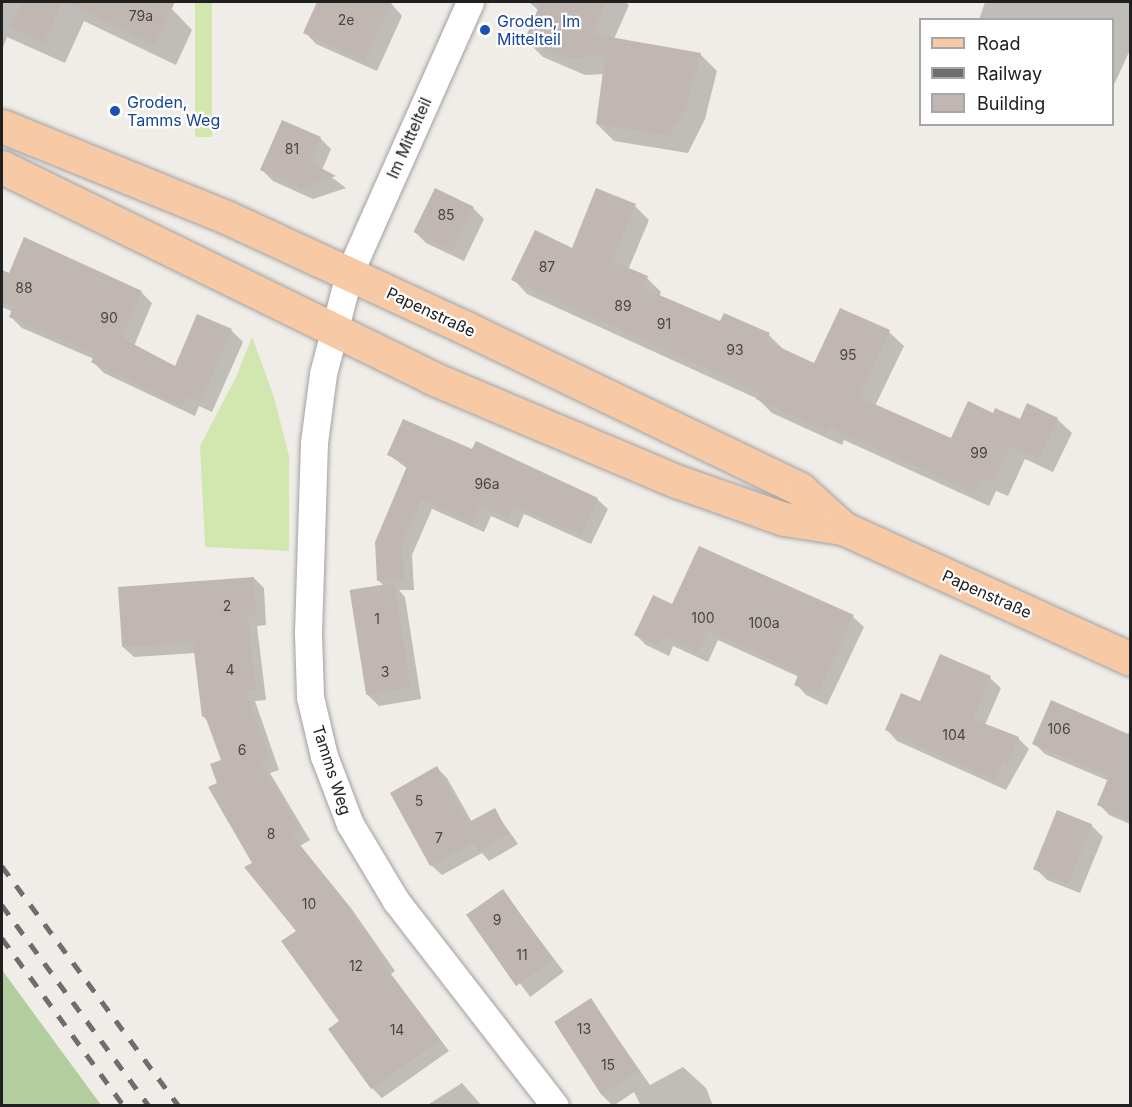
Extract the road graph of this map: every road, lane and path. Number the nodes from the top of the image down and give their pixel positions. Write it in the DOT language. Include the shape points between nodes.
graph roads {
  1 [pos="470,2"];
  2 [pos="2,126"];
  3 [pos="2,167"];
  4 [pos="349,274"];
  5 [pos="334,333"];
  6 [pos="843,528"];
  7 [pos="1131,659"];
  8 [pos="555,1106"];
  1 -- 4 [label="street, Im Mittelteil"];
  2 -- 4 [label="main road, Papenstraße" via="226,217"];
  3 -- 5 [label="main road, Papenstraße"];
  4 -- 5 [label="street, Im Mittelteil"];
  4 -- 6 [label="main road, Papenstraße" via="800,489"];
  5 -- 6 [label="main road, Papenstraße" via="675,481 784,519"];
  5 -- 8 [label="street, Tamms Weg" via="316,414 308,633 310,697 324,756 350,824 396,901"];
  6 -- 7 [label="main road, Papenstraße"];
}
